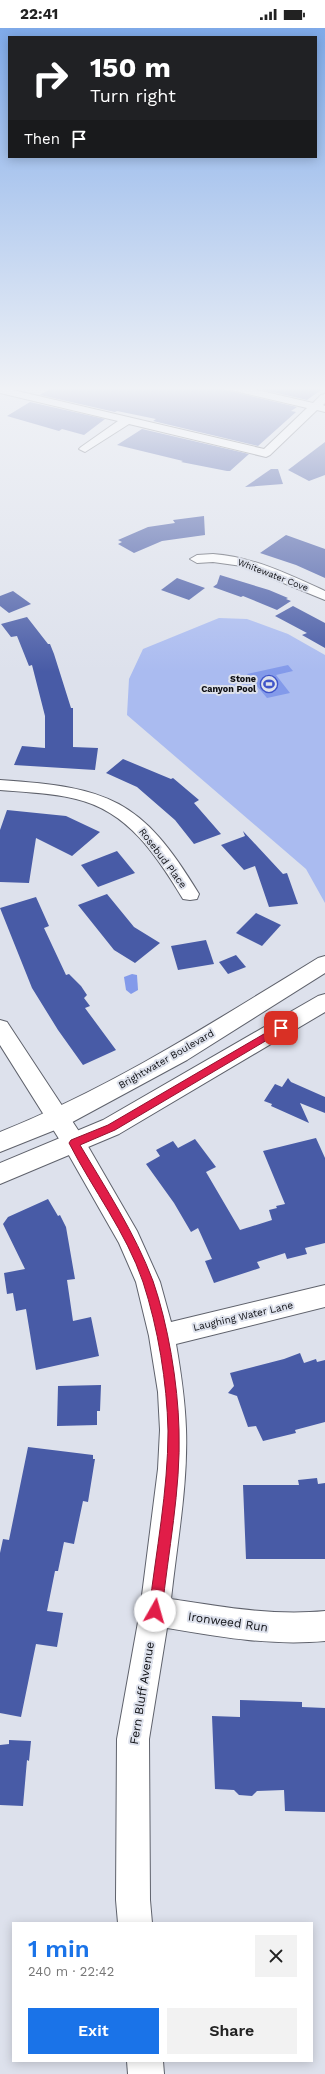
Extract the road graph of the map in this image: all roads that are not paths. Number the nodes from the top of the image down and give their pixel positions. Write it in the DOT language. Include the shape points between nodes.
graph roads {
  1 [pos="197,559"];
  2 [pos="325,596"];
  3 [pos="0,785"];
  4 [pos="190,894"];
  5 [pos="325,963"];
  6 [pos="325,1002"];
  7 [pos="0,1028"];
  8 [pos="57,1119"];
  9 [pos="0,1142"];
  10 [pos="74,1143"];
  11 [pos="0,1174"];
  12 [pos="325,1296"];
  13 [pos="162,1336"];
  14 [pos="155,1611"];
  15 [pos="325,1626"];
  16 [pos="135,1922"];
  17 [pos="145,2062"];
  18 [pos="146,2074"];
  1 -- 2 [label="street, Whitewater Cove" via="228,559 267,571"];
  3 -- 4 [label="street, Rosebud Place" via="67,791 99,800 122,812 151,840"];
  5 -- 8 [label="street, Brightwater Boulevard" via="179,1054"];
  6 -- 10 [label="street" via="111,1127"];
  7 -- 8 [label="street, Fern Bluff Avenue"];
  8 -- 9 [label="street, Brightwater Boulevard"];
  8 -- 10 [label="street, Fern Bluff Avenue"];
  10 -- 11 [label="street"];
  10 -- 13 [label="street, Fern Bluff Avenue" via="129,1238 148,1282"];
  12 -- 13 [label="street, Laughing Water Lane"];
  13 -- 14 [label="street, Fern Bluff Avenue" via="171,1392 173,1430 172,1469"];
  14 -- 15 [label="street, Ironweed Run" via="261,1629 306,1629"];
  14 -- 16 [label="street, Fern Bluff Avenue" via="133,1739"];
  17 -- 18 [label="street"];
}
